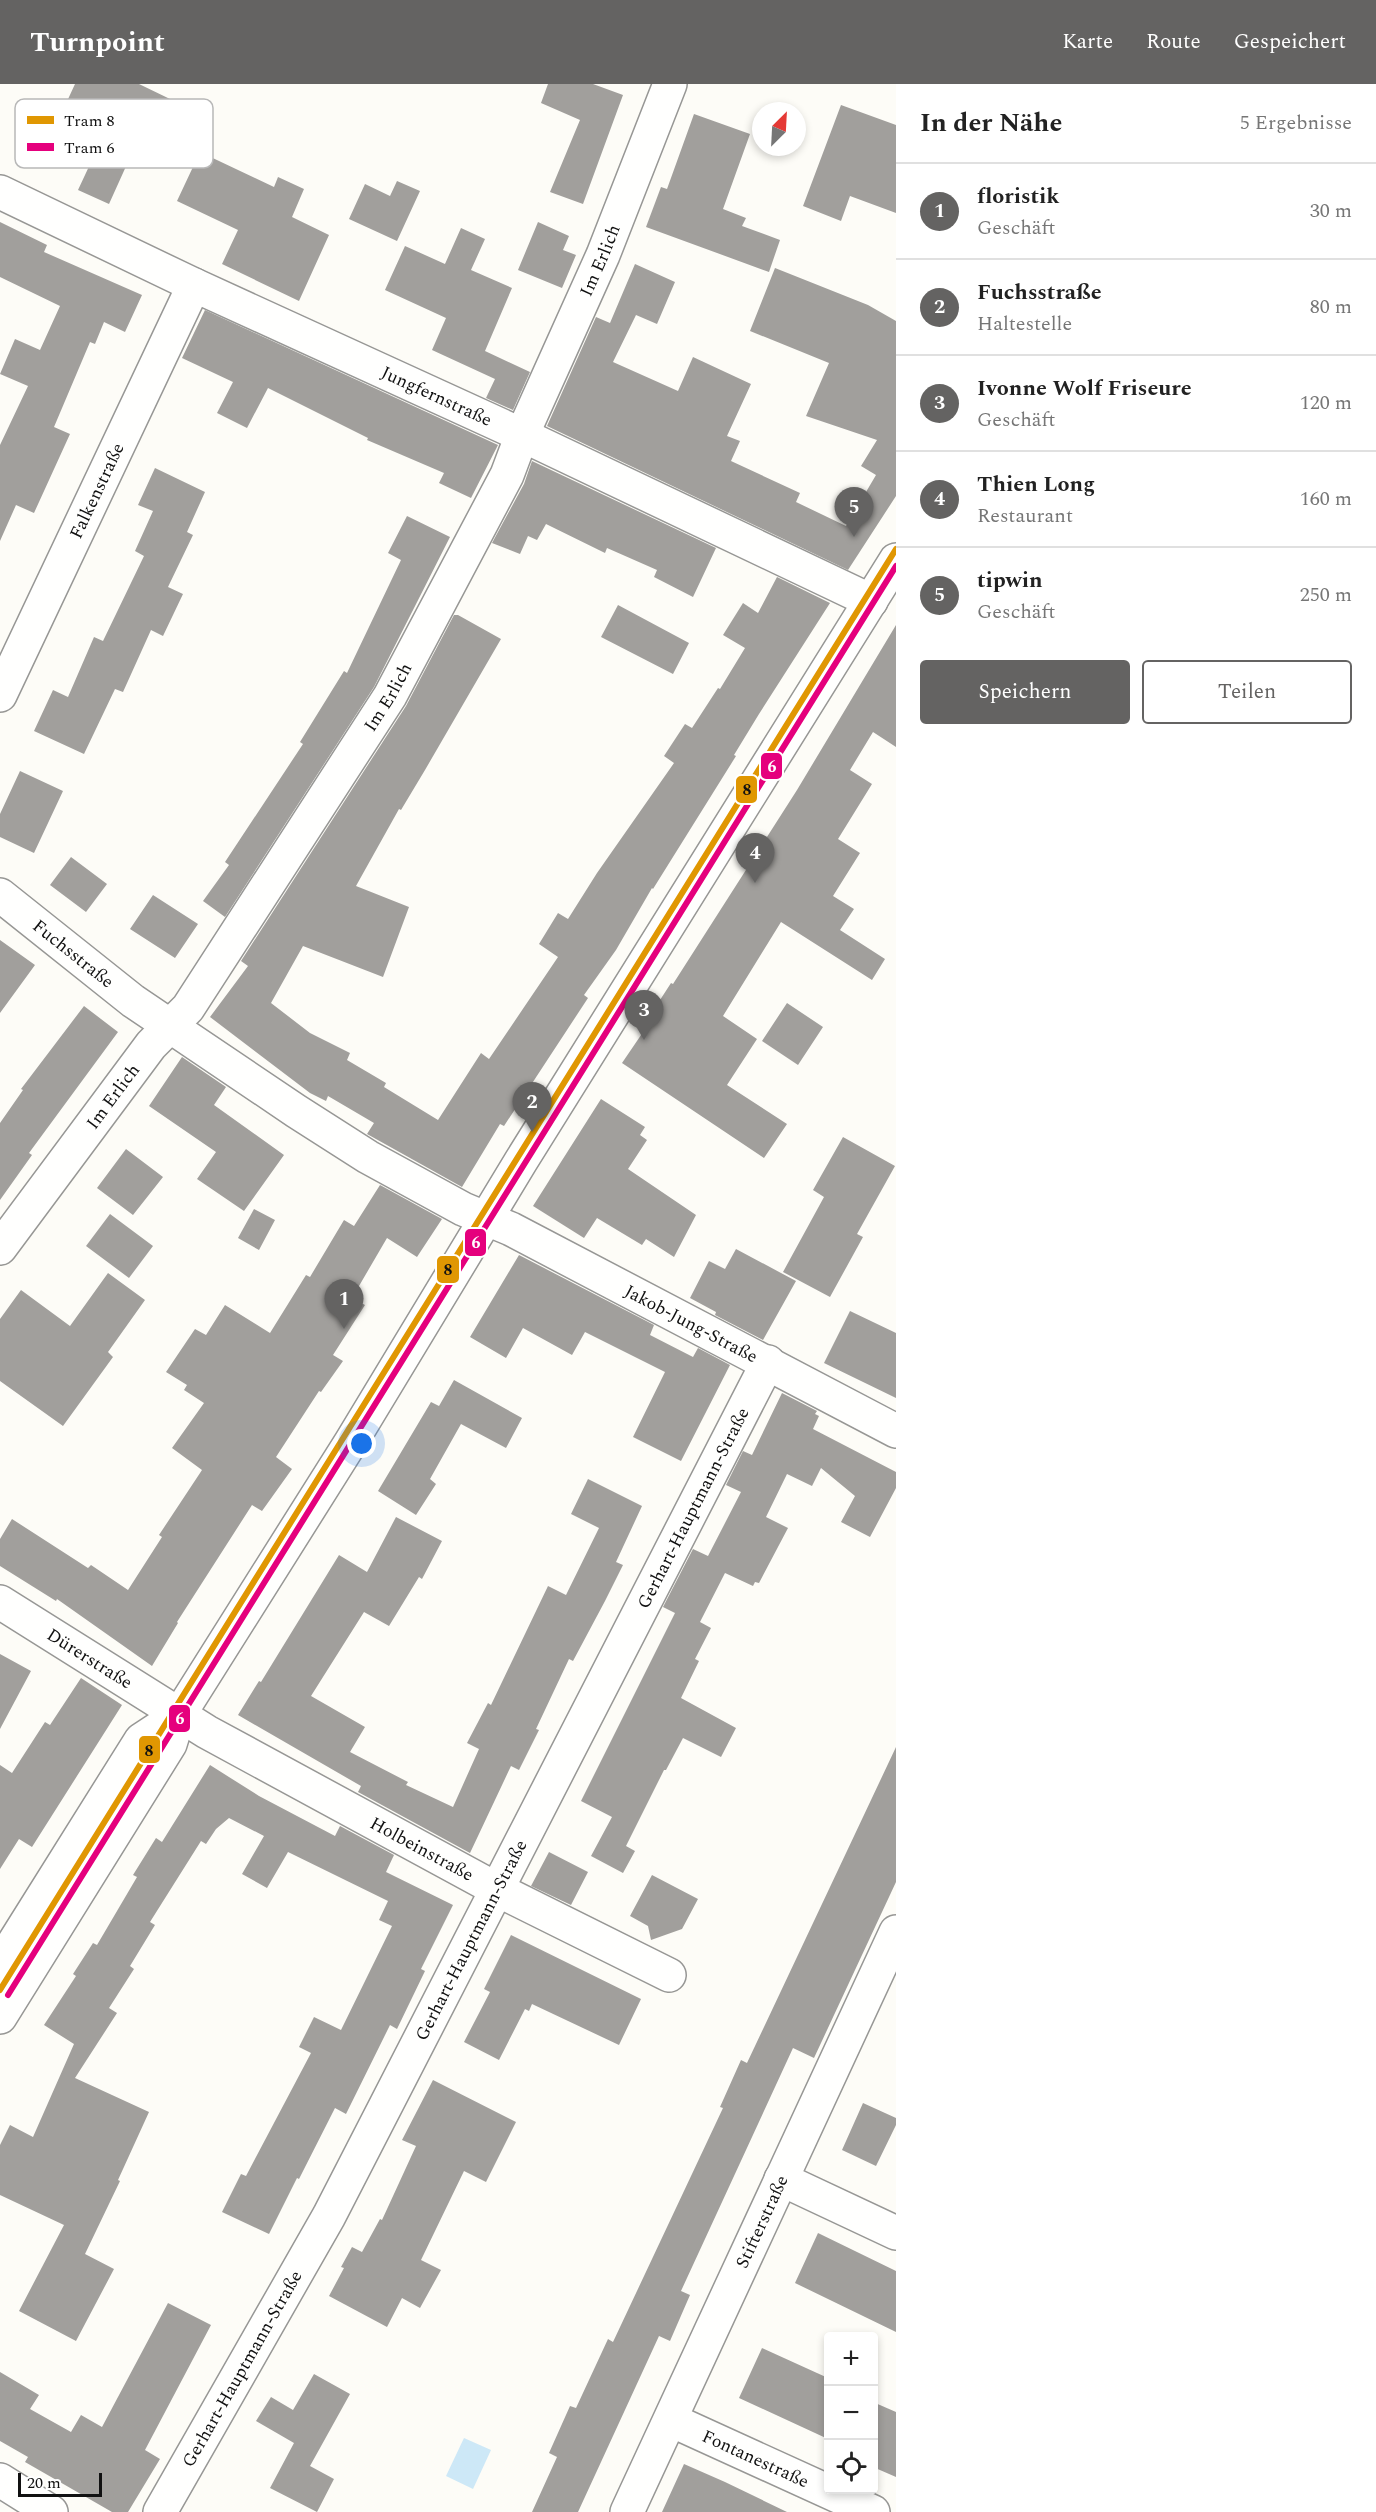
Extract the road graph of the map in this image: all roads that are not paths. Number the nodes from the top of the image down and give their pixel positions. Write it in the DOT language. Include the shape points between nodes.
graph roads {
  1 [pos="670,84"];
  2 [pos="0,192"];
  3 [pos="194,285"];
  4 [pos="522,435"];
  5 [pos="895,563"];
  6 [pos="871,601"];
  7 [pos="0,695"];
  8 [pos="0,894"];
  9 [pos="171,1026"];
  10 [pos="486,1219"];
  11 [pos="0,1248"];
  12 [pos="768,1362"];
  13 [pos="896,1431"];
  14 [pos="0,1602"];
  15 [pos="179,1715"];
  16 [pos="498,1890"];
  17 [pos="896,1932"];
  18 [pos="0,1965"];
  19 [pos="669,1975"];
  20 [pos="0,2018"];
  21 [pos="781,2179"];
  22 [pos="896,2233"];
  23 [pos="671,2420"];
  24 [pos="0,2480"];
  25 [pos="51,2512"];
  26 [pos="160,2512"];
  27 [pos="627,2512"];
  28 [pos="873,2512"];
  1 -- 4 [label="street, Im Erlich" via="603,255"];
  2 -- 3 [label="street, Jungfernstraße"];
  3 -- 4 [label="street, Jungfernstraße"];
  3 -- 7 [label="street, Falkenstraße"];
  4 -- 6 [label="street, Jungfernstraße"];
  4 -- 9 [label="street, Im Erlich" via="507,475 390,696 188,1008"];
  5 -- 6 [label="street"];
  6 -- 10 [label="street"];
  8 -- 9 [label="street, Fuchsstraße" via="133,1001"];
  9 -- 10 [label="street, Fuchsstraße" via="368,1157"];
  9 -- 11 [label="street, Im Erlich" via="151,1045"];
  10 -- 12 [label="street, Jakob-Jung-Straße"];
  10 -- 15 [label="street"];
  12 -- 13 [label="street, Jakob-Jung-Straße"];
  12 -- 16 [label="street, Gerhart-Hauptmann-Straße"];
  14 -- 15 [label="street, Dürerstraße"];
  15 -- 16 [label="street, Holbeinstraße"];
  15 -- 18 [label="street" via="141,1740"];
  15 -- 20 [label="street" via="170,1744"];
  16 -- 19 [label="street, Holbeinstraße"];
  16 -- 26 [label="street, Gerhart-Hauptmann-Straße" via="329,2216"];
  17 -- 21 [label="street, Stifterstraße"];
  21 -- 22 [label="street"];
  21 -- 23 [label="street, Stifterstraße"];
  23 -- 27 [label="street, Stifterstraße"];
  23 -- 28 [label="street, Fontanestraße"];
  24 -- 25 [label="street"];
}
